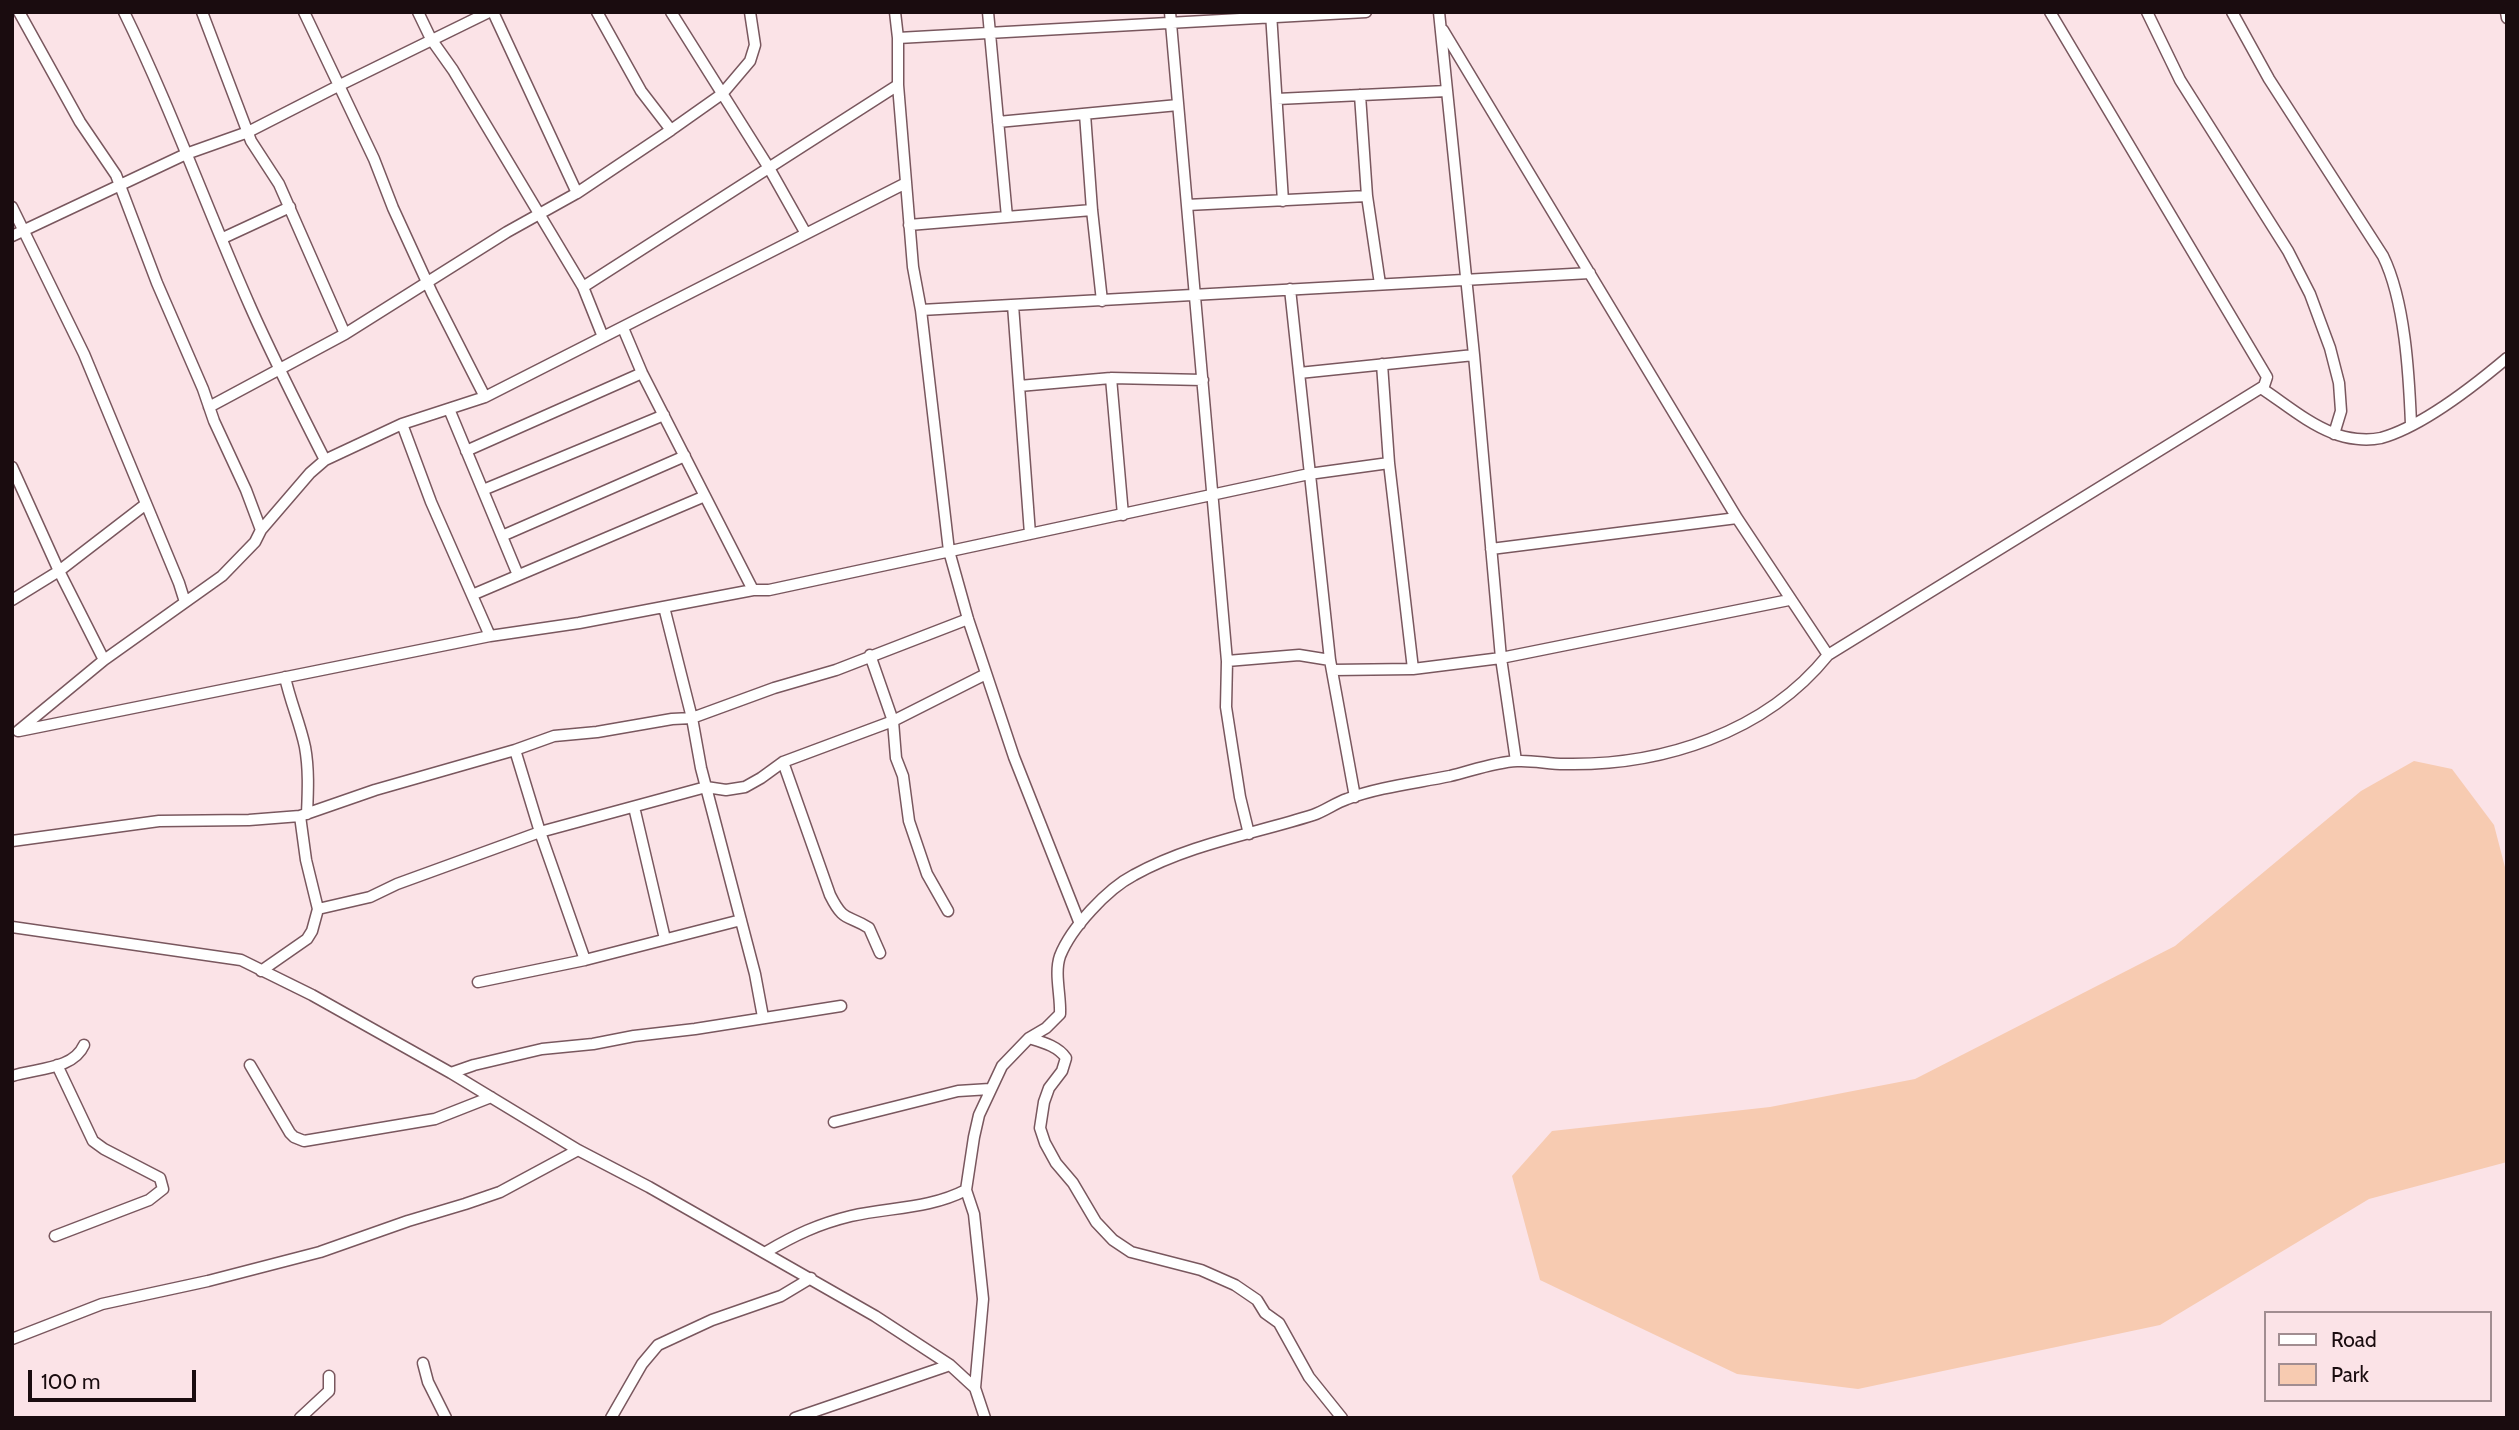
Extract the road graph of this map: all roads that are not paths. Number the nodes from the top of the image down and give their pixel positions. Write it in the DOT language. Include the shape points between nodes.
graph roads {
  1 [pos="19,12"];
  2 [pos="124,12"];
  3 [pos="202,12"];
  4 [pos="304,12"];
  5 [pos="418,12"];
  6 [pos="491,12"];
  7 [pos="597,12"];
  8 [pos="671,12"];
  9 [pos="750,12"];
  10 [pos="895,12"];
  11 [pos="988,12"];
  12 [pos="1366,12"];
  13 [pos="1440,12"];
  14 [pos="2050,12"];
  15 [pos="2147,12"];
  16 [pos="2232,12"];
  17 [pos="1352,13"];
  18 [pos="1271,15"];
  19 [pos="1170,17"];
  20 [pos="1441,27"];
  21 [pos="990,34"];
  22 [pos="898,38"];
  23 [pos="431,39"];
  24 [pos="340,85"];
  25 [pos="898,85"];
  26 [pos="1447,90"];
  27 [pos="722,94"];
  28 [pos="1360,95"];
  29 [pos="1277,99"];
  30 [pos="1178,105"];
  31 [pos="1085,114"];
  32 [pos="998,122"];
  33 [pos="671,130"];
  34 [pos="248,132"];
  35 [pos="186,153"];
  36 [pos="769,168"];
  37 [pos="906,183"];
  38 [pos="120,185"];
  39 [pos="576,193"];
  40 [pos="1367,196"];
  41 [pos="1283,201"];
  42 [pos="1187,205"];
  43 [pos="12,207"];
  44 [pos="290,207"];
  45 [pos="1092,210"];
  46 [pos="539,214"];
  47 [pos="1007,217"];
  48 [pos="909,225"];
  49 [pos="24,230"];
  50 [pos="806,232"];
  51 [pos="12,236"];
  52 [pos="223,238"];
  53 [pos="1590,273"];
  54 [pos="1467,279"];
  55 [pos="428,282"];
  56 [pos="1380,284"];
  57 [pos="583,287"];
  58 [pos="1290,289"];
  59 [pos="1195,295"];
  60 [pos="1102,301"];
  61 [pos="1013,305"];
  62 [pos="921,310"];
  63 [pos="623,328"];
  64 [pos="345,334"];
  65 [pos="603,337"];
  66 [pos="1474,355"];
  67 [pos="2507,358"];
  68 [pos="1382,364"];
  69 [pos="281,369"];
  70 [pos="642,373"];
  71 [pos="1300,373"];
  72 [pos="1111,378"];
  73 [pos="1203,380"];
  74 [pos="1019,386"];
  75 [pos="2261,388"];
  76 [pos="485,397"];
  77 [pos="209,407"];
  78 [pos="449,409"];
  79 [pos="664,415"];
  80 [pos="2412,424"];
  81 [pos="401,425"];
  82 [pos="2334,433"];
  83 [pos="466,451"];
  84 [pos="685,456"];
  85 [pos="325,460"];
  86 [pos="1389,463"];
  87 [pos="12,467"];
  88 [pos="1309,474"];
  89 [pos="483,490"];
  90 [pos="705,496"];
  91 [pos="1213,496"];
  92 [pos="146,504"];
  93 [pos="1123,515"];
  94 [pos="1737,519"];
  95 [pos="261,530"];
  96 [pos="1031,534"];
  97 [pos="502,536"];
  98 [pos="1491,548"];
  99 [pos="949,551"];
  100 [pos="60,570"];
  101 [pos="518,575"];
  102 [pos="753,590"];
  103 [pos="472,595"];
  104 [pos="12,600"];
  105 [pos="1789,600"];
  106 [pos="185,603"];
  107 [pos="664,607"];
  108 [pos="968,620"];
  109 [pos="490,636"];
  110 [pos="870,655"];
  111 [pos="1828,655"];
  112 [pos="1501,658"];
  113 [pos="104,660"];
  114 [pos="1227,661"];
  115 [pos="1331,665"];
  116 [pos="1413,669"];
  117 [pos="986,674"];
  118 [pos="285,677"];
  119 [pos="692,718"];
  120 [pos="893,721"];
  121 [pos="15,732"];
  122 [pos="515,750"];
  123 [pos="1516,761"];
  124 [pos="783,762"];
  125 [pos="706,787"];
  126 [pos="1355,797"];
  127 [pos="634,807"];
  128 [pos="304,815"];
  129 [pos="540,832"];
  130 [pos="1249,834"];
  131 [pos="12,842"];
  132 [pos="318,909"];
  133 [pos="948,911"];
  134 [pos="741,920"];
  135 [pos="1080,924"];
  136 [pos="12,927"];
  137 [pos="665,939"];
  138 [pos="880,953"];
  139 [pos="585,960"];
  140 [pos="261,971"];
  141 [pos="478,982"];
  142 [pos="841,1006"];
  143 [pos="762,1017"];
  144 [pos="1029,1038"];
  145 [pos="84,1045"];
  146 [pos="57,1065"];
  147 [pos="250,1065"];
  148 [pos="451,1073"];
  149 [pos="12,1076"];
  150 [pos="990,1089"];
  151 [pos="491,1097"];
  152 [pos="834,1122"];
  153 [pos="578,1150"];
  154 [pos="967,1190"];
  155 [pos="55,1236"];
  156 [pos="766,1252"];
  157 [pos="811,1278"];
  158 [pos="12,1339"];
  159 [pos="423,1363"];
  160 [pos="950,1365"];
  161 [pos="329,1376"];
  162 [pos="975,1388"];
  163 [pos="300,1418"];
  164 [pos="446,1418"];
  165 [pos="611,1418"];
  166 [pos="795,1418"];
  167 [pos="985,1418"];
  168 [pos="1342,1418"];
  1 -- 38 [label="street"];
  2 -- 35 [label="street"];
  3 -- 34 [label="street"];
  4 -- 24 [label="street"];
  5 -- 23 [label="street"];
  6 -- 23 [label="street"];
  6 -- 39 [label="street"];
  7 -- 33 [label="street" via="641,91"];
  8 -- 27 [label="street"];
  9 -- 27 [label="street" via="753,54"];
  10 -- 22 [label="street"];
  11 -- 21 [label="street"];
  12 -- 17 [label="street"];
  13 -- 20 [label="street"];
  14 -- 75 [label="street" via="2267,377"];
  15 -- 82 [label="street" via="2180,80 2288,251 2310,294 2339,383 2342,411"];
  16 -- 80 [label="street" via="2390,270"];
  17 -- 18 [label="street"];
  18 -- 19 [label="street"];
  18 -- 29 [label="street"];
  19 -- 21 [label="street"];
  19 -- 30 [label="street"];
  20 -- 26 [label="street"];
  20 -- 53 [label="street"];
  21 -- 22 [label="street"];
  21 -- 32 [label="street"];
  22 -- 25 [label="street"];
  23 -- 24 [label="street"];
  23 -- 46 [label="street"];
  24 -- 34 [label="street"];
  24 -- 55 [label="street"];
  25 -- 36 [label="street"];
  25 -- 37 [label="street"];
  26 -- 28 [label="street"];
  26 -- 54 [label="street"];
  27 -- 33 [label="street"];
  27 -- 36 [label="street"];
  28 -- 29 [label="street"];
  28 -- 40 [label="street"];
  29 -- 41 [label="street"];
  30 -- 31 [label="street"];
  30 -- 42 [label="street"];
  31 -- 32 [label="street"];
  31 -- 45 [label="street"];
  32 -- 47 [label="street"];
  33 -- 39 [label="street"];
  34 -- 35 [label="street"];
  34 -- 44 [label="street"];
  35 -- 38 [label="street"];
  35 -- 52 [label="street"];
  36 -- 50 [label="street"];
  36 -- 57 [label="street"];
  37 -- 48 [label="street"];
  37 -- 50 [label="street"];
  38 -- 49 [label="street"];
  38 -- 77 [label="street"];
  39 -- 46 [label="street"];
  40 -- 41 [label="street"];
  40 -- 56 [label="street"];
  41 -- 42 [label="street"];
  42 -- 59 [label="street"];
  43 -- 49 [label="street"];
  44 -- 52 [label="street"];
  44 -- 64 [label="street"];
  45 -- 47 [label="street"];
  45 -- 60 [label="street"];
  46 -- 55 [label="street"];
  46 -- 57 [label="street"];
  47 -- 48 [label="street"];
  48 -- 62 [label="street"];
  49 -- 51 [label="street"];
  49 -- 92 [label="street" via="84,354"];
  50 -- 63 [label="street"];
  52 -- 69 [label="street"];
  53 -- 54 [label="street"];
  53 -- 94 [label="street"];
  54 -- 56 [label="street"];
  54 -- 66 [label="street"];
  55 -- 64 [label="street"];
  55 -- 76 [label="street"];
  56 -- 58 [label="street"];
  57 -- 65 [label="street"];
  58 -- 59 [label="street"];
  58 -- 71 [label="street"];
  59 -- 60 [label="street"];
  59 -- 73 [label="street"];
  60 -- 61 [label="street"];
  61 -- 62 [label="street"];
  61 -- 74 [label="street"];
  62 -- 99 [label="street"];
  63 -- 65 [label="street"];
  63 -- 70 [label="street"];
  64 -- 69 [label="street"];
  65 -- 76 [label="street"];
  66 -- 68 [label="street"];
  66 -- 98 [label="street"];
  67 -- 80 [label="street"];
  68 -- 71 [label="street"];
  68 -- 86 [label="street"];
  69 -- 77 [label="street"];
  69 -- 85 [label="street"];
  70 -- 79 [label="street"];
  70 -- 83 [label="street"];
  71 -- 88 [label="street"];
  72 -- 73 [label="street"];
  72 -- 74 [label="street"];
  72 -- 93 [label="street"];
  73 -- 91 [label="street"];
  74 -- 96 [label="street"];
  75 -- 82 [label="street"];
  75 -- 111 [label="street"];
  76 -- 78 [label="street"];
  77 -- 95 [label="street"];
  78 -- 81 [label="street"];
  78 -- 83 [label="street"];
  79 -- 84 [label="street"];
  79 -- 89 [label="street"];
  80 -- 82 [label="street" via="2379,438"];
  81 -- 85 [label="street"];
  81 -- 103 [label="street"];
  83 -- 89 [label="street"];
  84 -- 90 [label="street"];
  84 -- 97 [label="street"];
  85 -- 95 [label="street"];
  86 -- 88 [label="street"];
  86 -- 116 [label="street"];
  87 -- 100 [label="street"];
  88 -- 91 [label="street"];
  88 -- 115 [label="street"];
  89 -- 97 [label="street"];
  90 -- 101 [label="street"];
  90 -- 102 [label="street"];
  91 -- 93 [label="street"];
  91 -- 114 [label="street"];
  92 -- 100 [label="street"];
  92 -- 106 [label="street"];
  93 -- 96 [label="street"];
  94 -- 98 [label="street"];
  94 -- 105 [label="street"];
  95 -- 106 [label="street" via="222,576"];
  96 -- 99 [label="street"];
  97 -- 101 [label="street"];
  98 -- 112 [label="street"];
  99 -- 102 [label="street"];
  99 -- 108 [label="street"];
  100 -- 104 [label="street"];
  100 -- 113 [label="street"];
  101 -- 103 [label="street"];
  102 -- 107 [label="street"];
  103 -- 109 [label="street"];
  105 -- 111 [label="street"];
  105 -- 112 [label="street"];
  106 -- 113 [label="street"];
  107 -- 109 [label="street"];
  107 -- 119 [label="street"];
  108 -- 110 [label="street"];
  108 -- 117 [label="street"];
  109 -- 118 [label="street"];
  110 -- 119 [label="street"];
  110 -- 120 [label="street"];
  111 -- 123 [label="street" via="1788,696 1711,739 1640,759 1565,764"];
  112 -- 116 [label="street"];
  112 -- 123 [label="street"];
  113 -- 121 [label="street"];
  114 -- 115 [label="street" via="1299,655"];
  114 -- 130 [label="street" via="1226,706"];
  115 -- 116 [label="street"];
  115 -- 126 [label="street"];
  117 -- 120 [label="street"];
  117 -- 135 [label="street"];
  118 -- 121 [label="street"];
  118 -- 128 [label="street" via="304,746 308,778"];
  119 -- 122 [label="street" via="554,736"];
  119 -- 125 [label="street"];
  120 -- 124 [label="street"];
  120 -- 133 [label="street" via="909,821 927,874"];
  122 -- 128 [label="street"];
  122 -- 129 [label="street"];
  123 -- 126 [label="street"];
  124 -- 125 [label="street" via="745,787"];
  124 -- 138 [label="street" via="837,909 869,928"];
  125 -- 127 [label="street"];
  125 -- 134 [label="street"];
  126 -- 130 [label="street"];
  127 -- 129 [label="street"];
  127 -- 137 [label="street"];
  128 -- 131 [label="street" via="159,821"];
  128 -- 132 [label="street" via="306,860"];
  129 -- 132 [label="street" via="370,897"];
  129 -- 139 [label="street"];
  130 -- 135 [label="street" via="1202,845 1131,876"];
  132 -- 140 [label="street" via="307,939"];
  134 -- 137 [label="street"];
  134 -- 143 [label="street"];
  135 -- 144 [label="street" via="1060,957 1060,1014"];
  136 -- 140 [label="street" via="216,955"];
  137 -- 139 [label="street"];
  139 -- 141 [label="street"];
  140 -- 148 [label="street"];
  142 -- 143 [label="street"];
  143 -- 148 [label="street" via="542,1049"];
  144 -- 150 [label="street" via="1002,1066"];
  144 -- 168 [label="street" via="1061,1051 1066,1058 1046,1095 1040,1128 1056,1163 1096,1222 1131,1252 1201,1270 1235,1284 1257,1300 1279,1323 1309,1377"];
  145 -- 146 [label="street" via="75,1059"];
  146 -- 149 [label="street"];
  146 -- 155 [label="street" via="93,1141 160,1178 163,1189 149,1200"];
  147 -- 151 [label="street" via="290,1133 304,1140 435,1119"];
  148 -- 151 [label="street"];
  150 -- 152 [label="street" via="958,1091"];
  150 -- 154 [label="street" via="979,1115"];
  151 -- 153 [label="street"];
  153 -- 156 [label="street"];
  153 -- 158 [label="street" via="500,1192 465,1204 320,1252 102,1304"];
  154 -- 156 [label="street" via="934,1204 823,1223"];
  154 -- 162 [label="street" via="984,1299"];
  156 -- 157 [label="street"];
  157 -- 160 [label="street"];
  157 -- 165 [label="street" via="781,1296 658,1345"];
  159 -- 164 [label="street"];
  160 -- 162 [label="street"];
  160 -- 166 [label="street"];
  161 -- 163 [label="street" via="329,1391"];
  162 -- 167 [label="street"];
}
